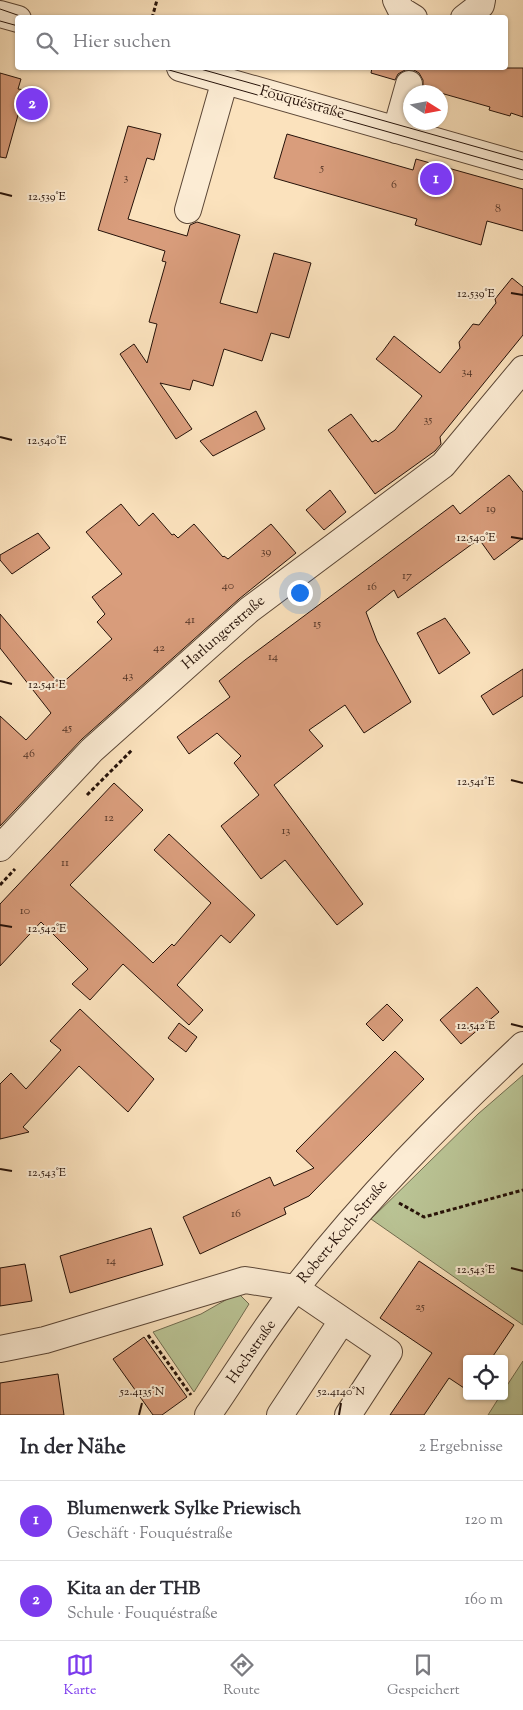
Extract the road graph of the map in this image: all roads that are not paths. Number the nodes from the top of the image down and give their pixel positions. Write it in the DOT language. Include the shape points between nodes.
graph roads {
  1 [pos="396,0"];
  2 [pos="482,0"];
  3 [pos="0,14"];
  4 [pos="409,15"];
  5 [pos="468,15"];
  6 [pos="15,19"];
  7 [pos="188,70"];
  8 [pos="226,80"];
  9 [pos="409,84"];
  10 [pos="396,130"];
  11 [pos="523,166"];
  12 [pos="188,210"];
  13 [pos="523,369"];
  14 [pos="0,848"];
  15 [pos="523,1045"];
  16 [pos="295,1288"];
  17 [pos="342,1321"];
  18 [pos="0,1349"];
  19 [pos="201,1408"];
  20 [pos="280,1415"];
  21 [pos="348,1415"];
  1 -- 4 [label="street" via="401,10"];
  2 -- 5 [label="street" via="481,5"];
  3 -- 6 [label="street"];
  7 -- 8 [label="street, Fouquéstraße"];
  8 -- 10 [label="street, Fouquéstraße"];
  8 -- 12 [label="street"];
  9 -- 10 [label="street"];
  10 -- 11 [label="street, Fouquéstraße"];
  13 -- 14 [label="street, Harlungerstraße" via="444,465 248,610 92,750"];
  15 -- 16 [label="street, Robert-Koch-Straße" via="460,1104 377,1190"];
  16 -- 17 [label="street"];
  16 -- 18 [label="street, Robert-Koch-Straße" via="245,1280 45,1340"];
  16 -- 19 [label="street, Hochstraße"];
  17 -- 20 [label="street"];
  17 -- 21 [label="street" via="389,1352"];
}
